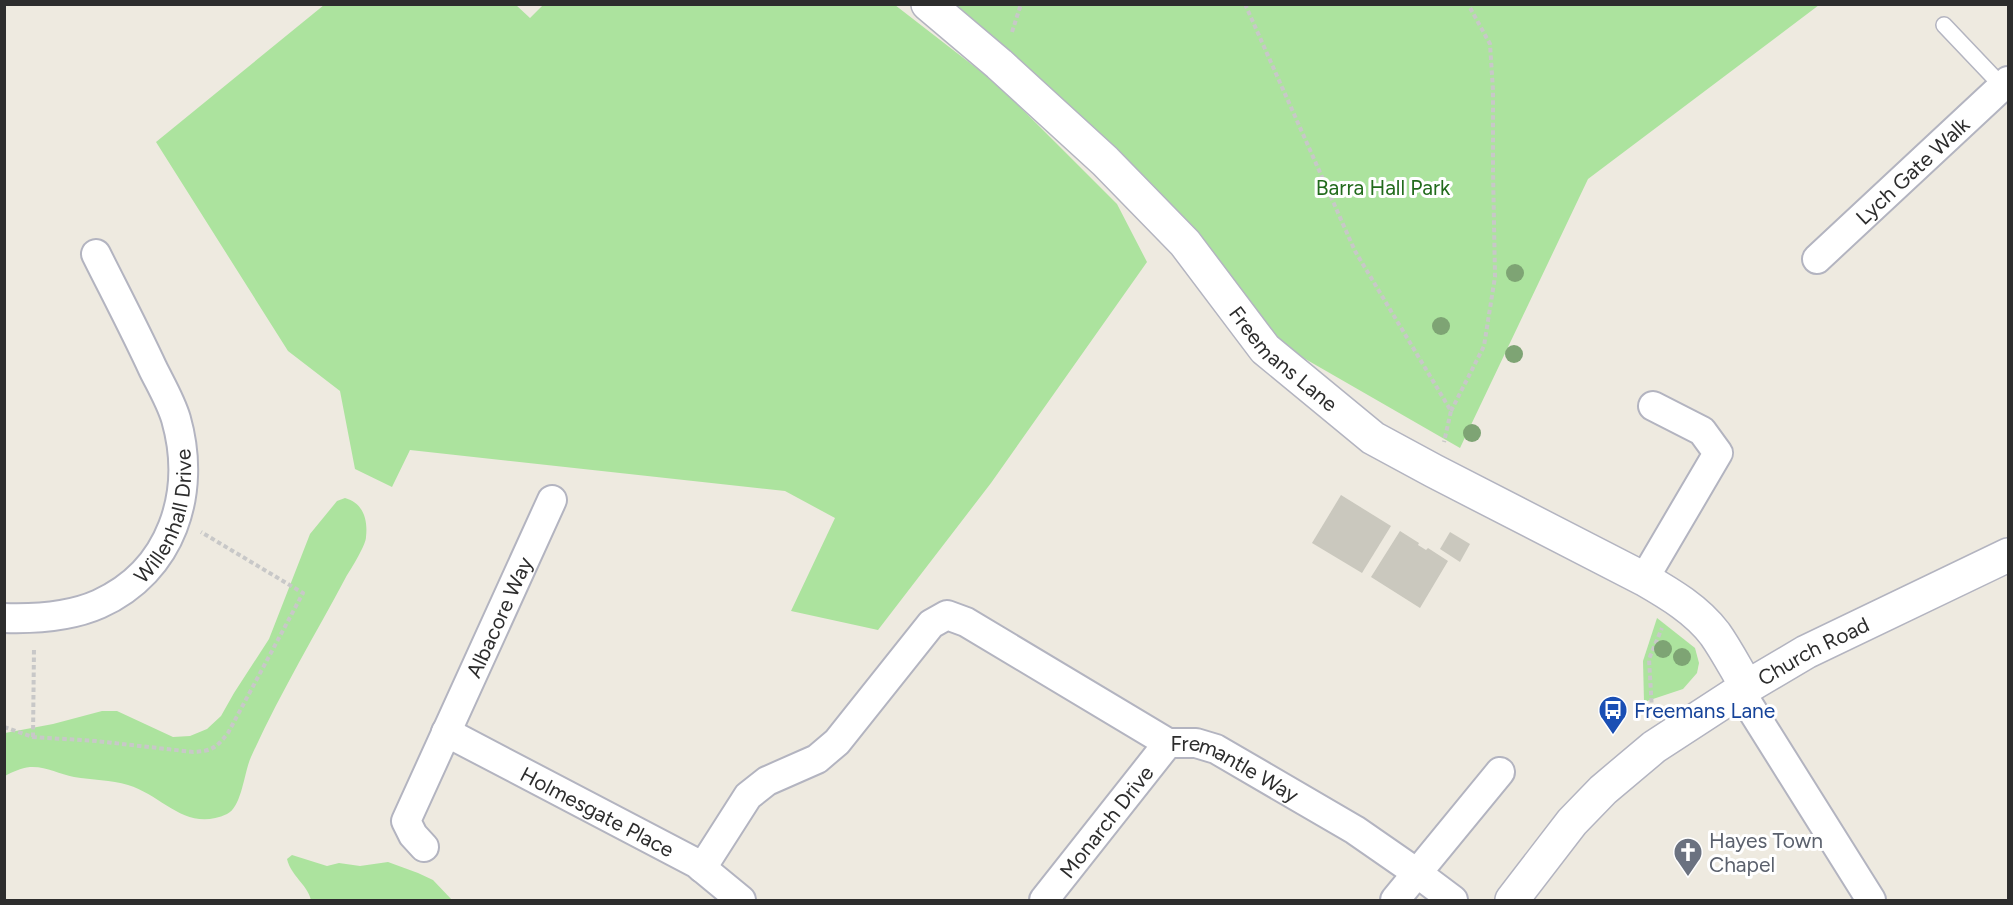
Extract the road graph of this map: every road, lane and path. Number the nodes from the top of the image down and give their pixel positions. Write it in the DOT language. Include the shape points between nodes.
graph roads {
  1 [pos="928,4"];
  2 [pos="1245,4"];
  3 [pos="1468,4"];
  4 [pos="1944,25"];
  5 [pos="2005,83"];
  6 [pos="96,254"];
  7 [pos="1817,259"];
  8 [pos="1653,406"];
  9 [pos="1451,411"];
  10 [pos="1434,471"];
  11 [pos="552,500"];
  12 [pos="177,517"];
  13 [pos="2008,555"];
  14 [pos="1644,579"];
  15 [pos="4,618"];
  16 [pos="34,618"];
  17 [pos="1649,659"];
  18 [pos="1743,689"];
  19 [pos="4,727"];
  20 [pos="446,732"];
  21 [pos="33,737"];
  22 [pos="1168,743"];
  23 [pos="1654,747"];
  24 [pos="1500,772"];
  25 [pos="424,847"];
  26 [pos="702,868"];
  27 [pos="1417,873"];
  28 [pos="741,900"];
  29 [pos="1044,900"];
  30 [pos="1395,900"];
  31 [pos="1453,900"];
  32 [pos="1512,900"];
  33 [pos="1871,900"];
  1 -- 10 [label="street, Freemans Lane" via="1105,161 1185,243 1265,349 1373,438"];
  2 -- 9 [label="path" via="1354,251"];
  3 -- 9 [label="path" via="1490,44 1495,277 1484,346"];
  4 -- 5 [label="lane"];
  5 -- 7 [label="street, Lych Gate Walk"];
  6 -- 12 [label="street, Willenhall Drive" via="175,417 183,452 183,488"];
  8 -- 14 [label="street" via="1701,431 1718,453"];
  9 -- 10 [label="path"];
  10 -- 14 [label="street, Freemans Lane"];
  11 -- 20 [label="street, Albacore Way"];
  12 -- 16 [label="street, Willenhall Drive" via="158,555 115,596 77,612"];
  12 -- 21 [label="path" via="303,593 228,733 218,747 193,752"];
  13 -- 18 [label="street, Church Road" via="1816,647"];
  14 -- 18 [label="street, Freemans Lane" via="1697,615 1714,634"];
  15 -- 16 [label="street, Willenhall Drive"];
  16 -- 21 [label="path"];
  17 -- 23 [label="path"];
  18 -- 23 [label="street, Church Road"];
  18 -- 33 [label="street"];
  19 -- 21 [label="path"];
  20 -- 25 [label="street, Albacore Way" via="406,821 412,835"];
  20 -- 26 [label="street, Holmesgate Place"];
  22 -- 26 [label="street, Fremantle Way" via="966,622 947,615 931,624 837,742 817,759 766,781 748,796"];
  22 -- 27 [label="street, Fremantle Way" via="1196,743 1216,749 1355,830"];
  22 -- 29 [label="street, Monarch Drive"];
  23 -- 32 [label="street, Church Road" via="1572,822"];
  24 -- 27 [label="street"];
  26 -- 28 [label="street, Holmesgate Place"];
  27 -- 30 [label="street"];
  27 -- 31 [label="street, Fremantle Way"];
}
